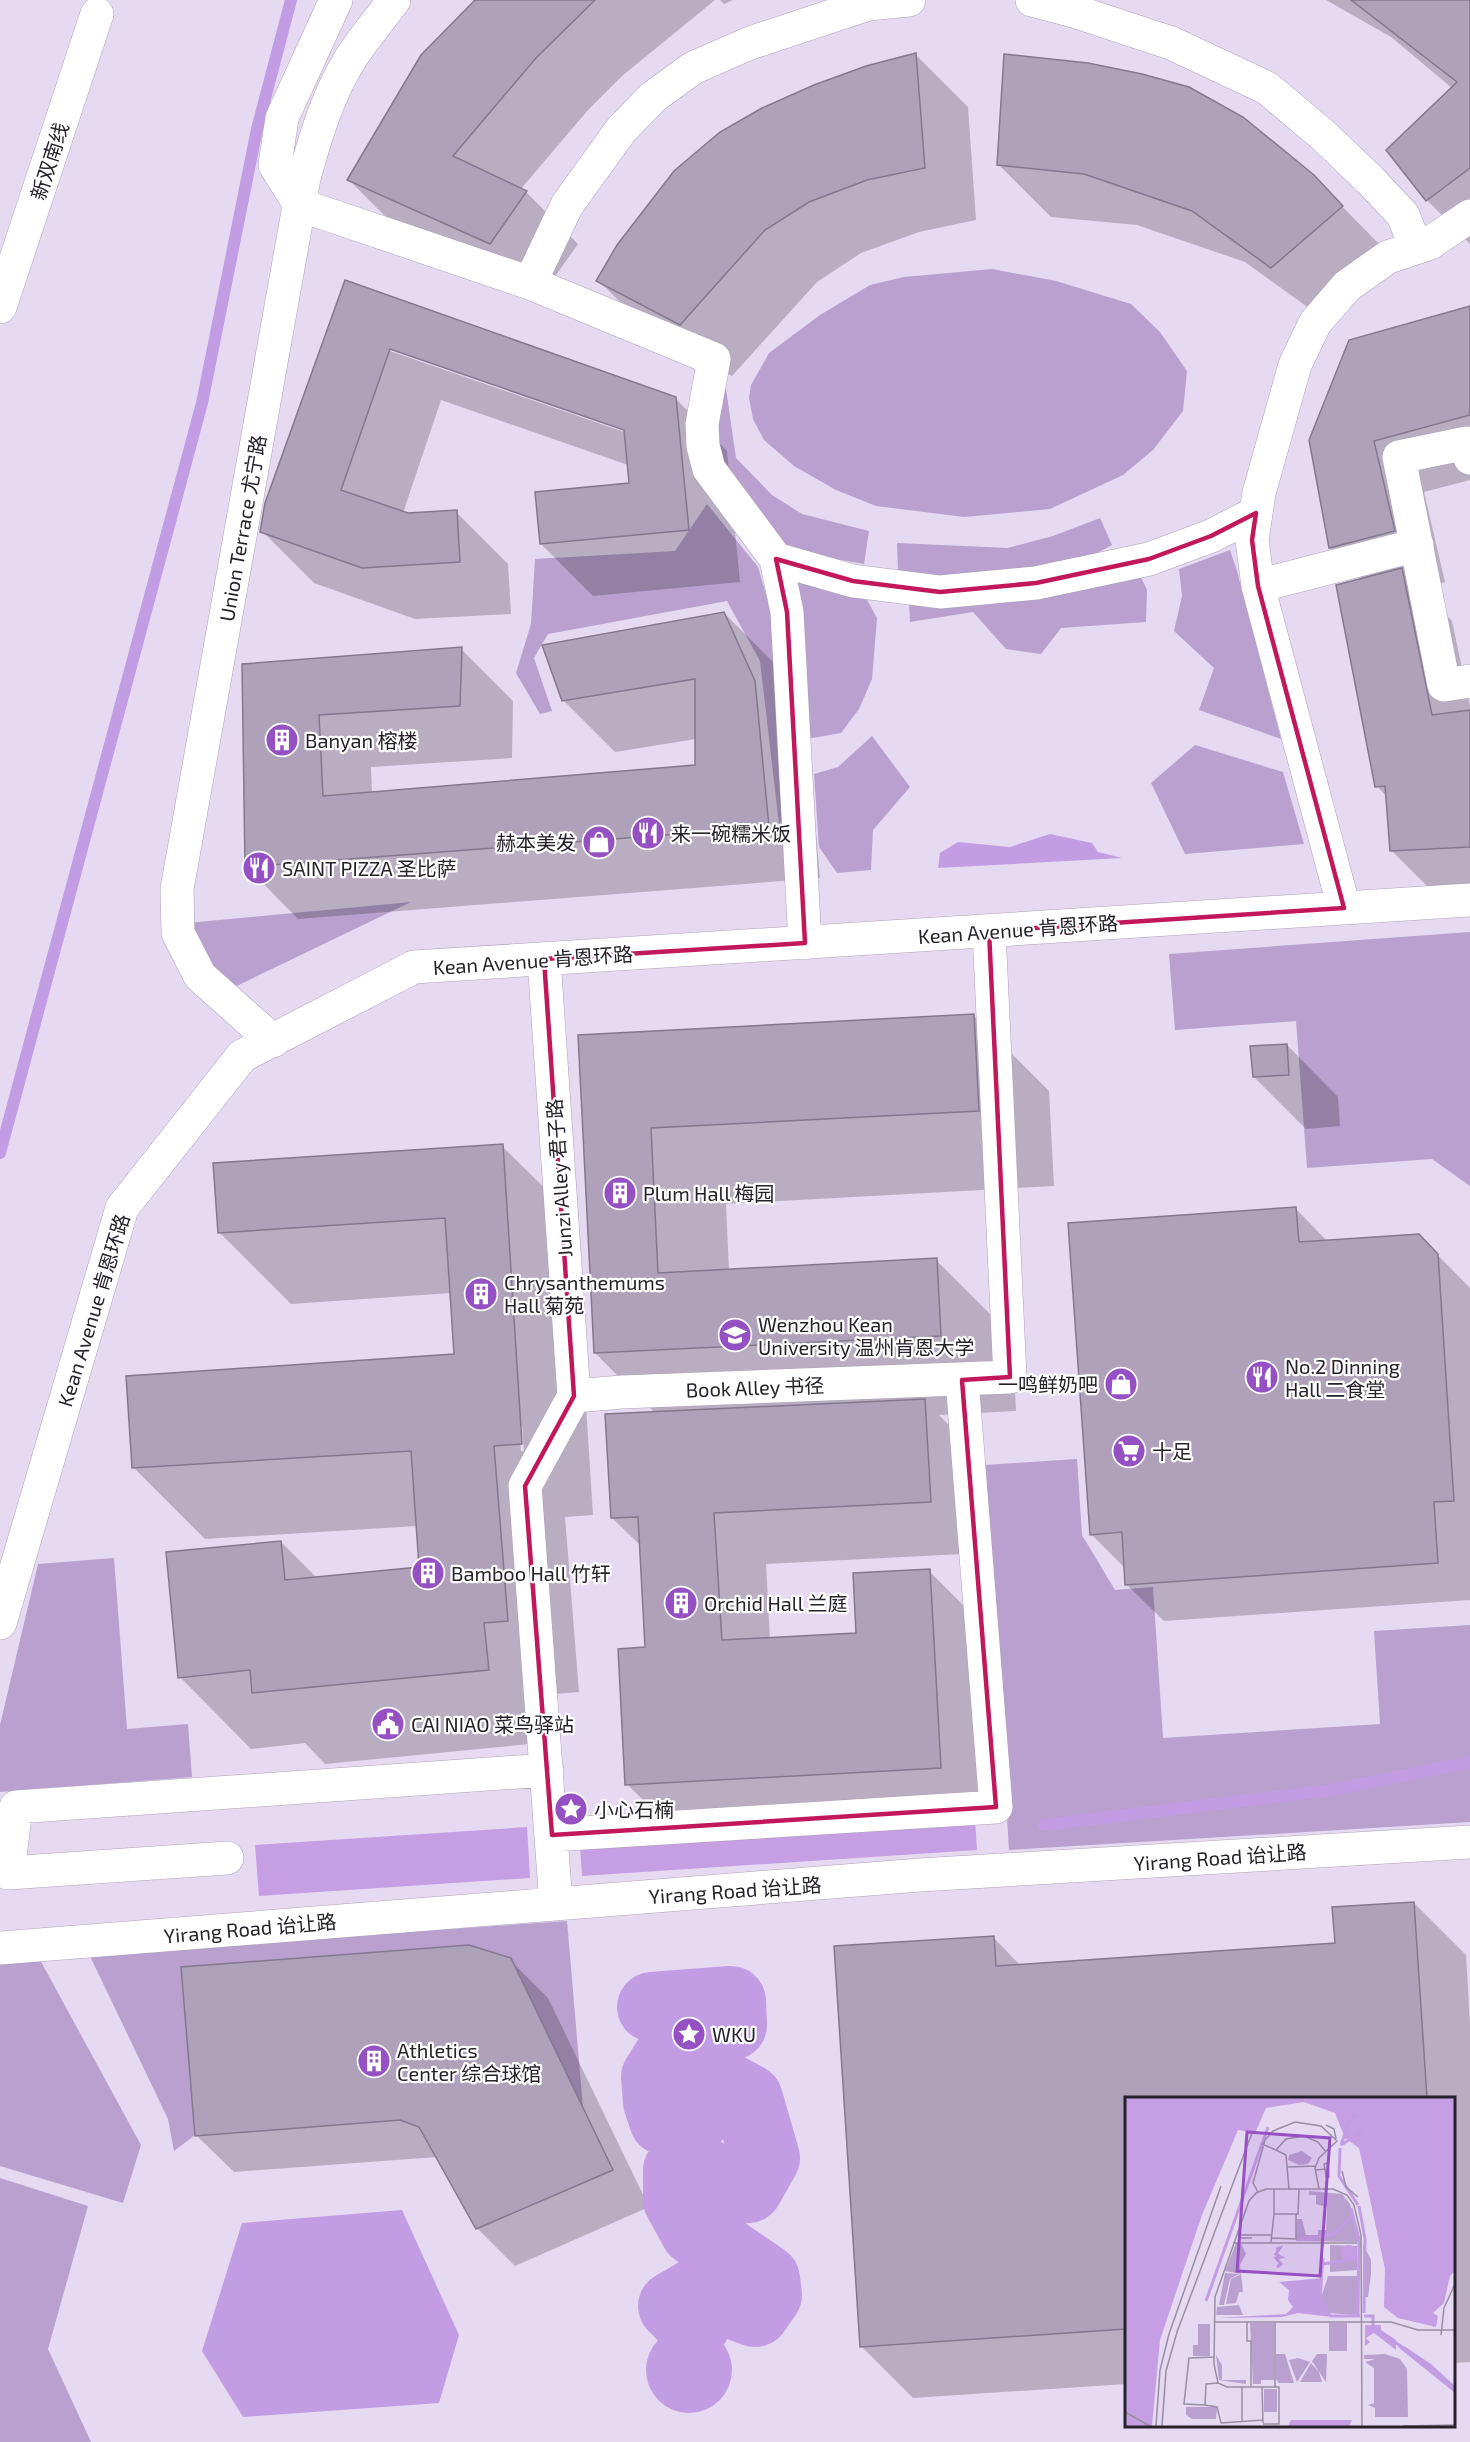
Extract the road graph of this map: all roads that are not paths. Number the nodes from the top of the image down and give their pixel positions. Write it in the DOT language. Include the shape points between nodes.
graph roads {
  1 [pos="336,0"];
  2 [pos="394,0"];
  3 [pos="909,0"];
  4 [pos="1032,0"];
  5 [pos="97,14"];
  6 [pos="300,205"];
  7 [pos="1470,216"];
  8 [pos="1416,248"];
  9 [pos="530,283"];
  10 [pos="0,307"];
  11 [pos="1470,458"];
  12 [pos="1256,513"];
  13 [pos="1418,545"];
  14 [pos="776,559"];
  15 [pos="1258,586"];
  16 [pos="1470,681"];
  17 [pos="1470,900"];
  18 [pos="1344,908"];
  19 [pos="989,931"];
  20 [pos="805,943"];
  21 [pos="544,959"];
  22 [pos="273,1041"];
  23 [pos="962,1380"];
  24 [pos="574,1396"];
  25 [pos="0,1623"];
  26 [pos="548,1770"];
  27 [pos="8,1807"];
  28 [pos="552,1835"];
  29 [pos="1470,1842"];
  30 [pos="227,1858"];
  31 [pos="556,1904"];
  32 [pos="0,1948"];
  1 -- 6 [label="street" via="282,118 275,165"];
  2 -- 6 [label="street, Union Terrace 尤宁路" via="351,57 327,104"];
  3 -- 9 [label="street" via="868,4 750,43 693,68 661,91 621,130 567,205"];
  4 -- 8 [label="street" via="1171,43 1267,88 1323,135 1403,215"];
  5 -- 10 [label="street, 新双南线"];
  6 -- 9 [label="street"];
  6 -- 22 [label="street, Union Terrace 尤宁路" via="177,889 178,933 200,976"];
  7 -- 8 [label="street"];
  8 -- 12 [label="street" via="1388,257 1347,286 1315,323 1295,366"];
  9 -- 14 [label="street" via="714,359 702,424 709,469"];
  11 -- 13 [label="street" via="1467,443 1399,457"];
  12 -- 14 [label="street" via="1211,536 1149,559 1036,583 940,592 854,580"];
  12 -- 15 [label="street" via="1252,540"];
  13 -- 15 [label="street"];
  13 -- 16 [label="street" via="1444,685"];
  14 -- 20 [label="street" via="787,612"];
  15 -- 18 [label="street"];
  17 -- 18 [label="street, Kean Avenue 肯恩环路"];
  18 -- 19 [label="street, Kean Avenue 肯恩环路"];
  19 -- 20 [label="street, Kean Avenue 肯恩环路"];
  19 -- 23 [label="street, Book Alley 书径" via="1010,1377"];
  20 -- 21 [label="street, Kean Avenue 肯恩环路"];
  21 -- 22 [label="street, Kean Avenue 肯恩环路" via="414,967"];
  21 -- 24 [label="street, Junzi Alley 君子路"];
  22 -- 25 [label="street, Kean Avenue 肯恩环路" via="242,1056 122,1208"];
  23 -- 24 [label="street, Book Alley 书径"];
  23 -- 28 [label="street" via="996,1808"];
  24 -- 26 [label="street" via="525,1486"];
  26 -- 27 [label="street"];
  26 -- 28 [label="street"];
  27 -- 30 [label="street" via="8,1873"];
  28 -- 31 [label="street"];
  29 -- 31 [label="street, Yirang Road 诒让路" via="931,1875"];
  31 -- 32 [label="street, Yirang Road 诒让路"];
}
